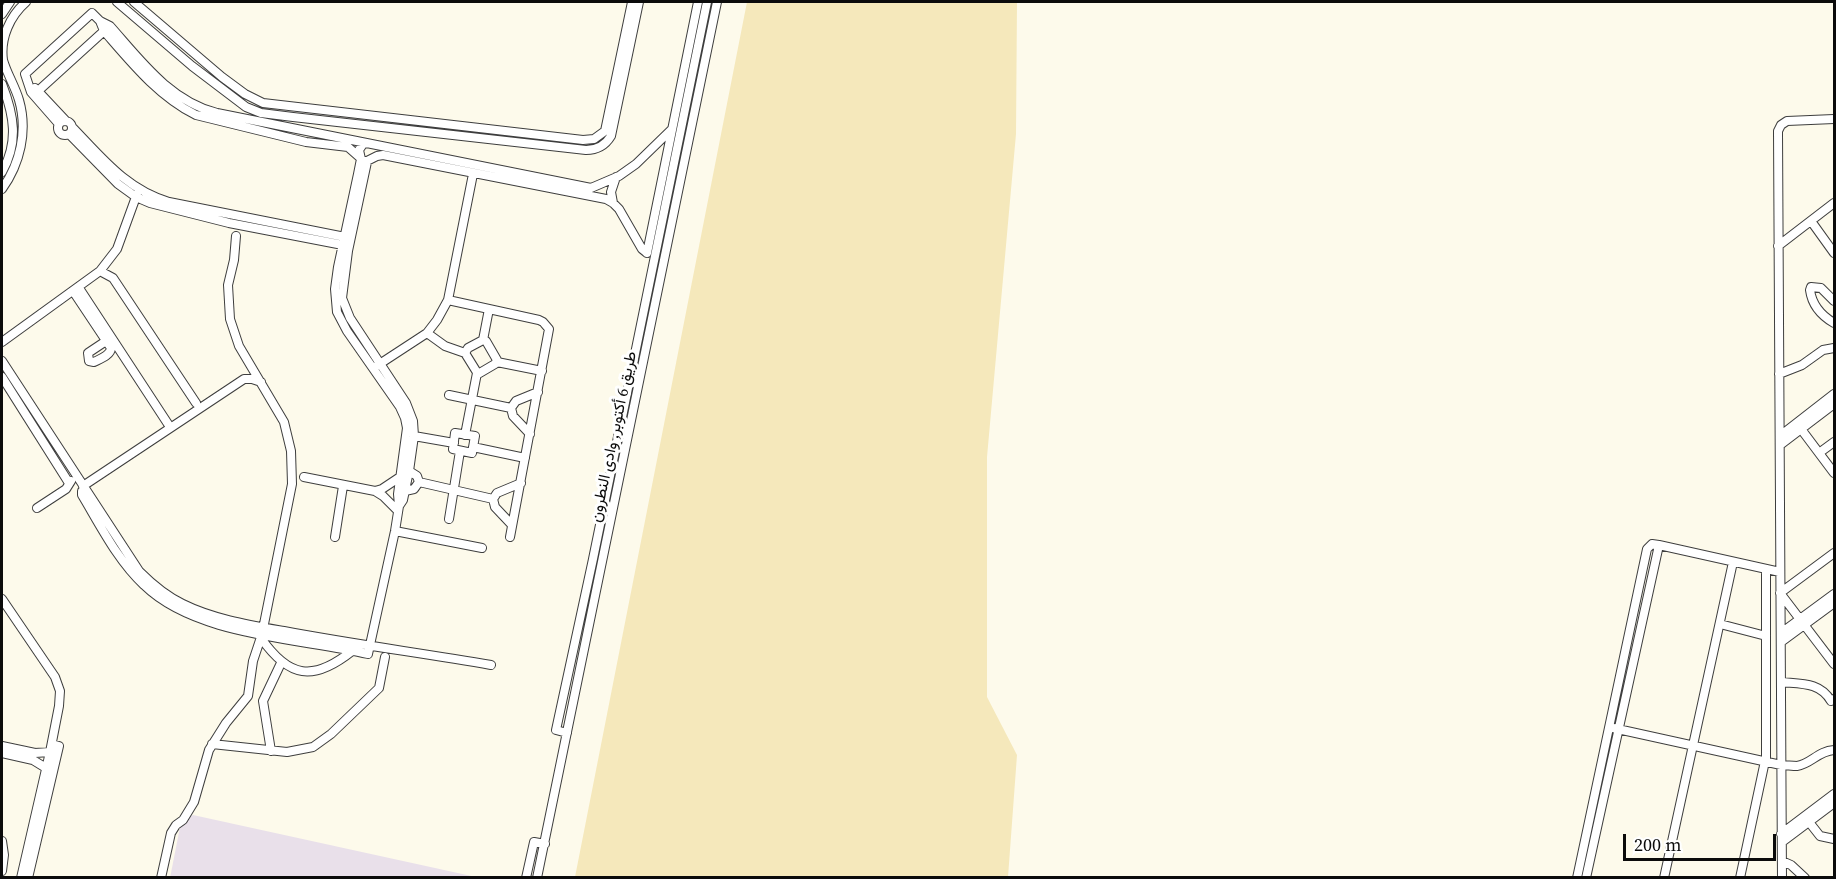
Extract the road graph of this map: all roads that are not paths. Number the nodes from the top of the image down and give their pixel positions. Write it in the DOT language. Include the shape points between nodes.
graph roads {
  1 [pos="10,2"];
  2 [pos="26,2"];
  3 [pos="117,2"];
  4 [pos="134,2"];
  5 [pos="632,2"];
  6 [pos="639,2"];
  7 [pos="698,2"];
  8 [pos="707,2"];
  9 [pos="717,2"];
  10 [pos="2,14"];
  11 [pos="100,21"];
  12 [pos="104,31"];
  13 [pos="129,54"];
  14 [pos="2,84"];
  15 [pos="29,84"];
  16 [pos="38,91"];
  17 [pos="347,113"];
  18 [pos="1834,119"];
  19 [pos="62,122"];
  20 [pos="346,123"];
  21 [pos="672,129"];
  22 [pos="71,131"];
  23 [pos="330,141"];
  24 [pos="363,144"];
  25 [pos="422,159"];
  26 [pos="364,160"];
  27 [pos="2,172"];
  28 [pos="473,174"];
  29 [pos="616,177"];
  30 [pos="529,181"];
  31 [pos="2,189"];
  32 [pos="581,191"];
  33 [pos="137,193"];
  34 [pos="614,203"];
  35 [pos="1834,203"];
  36 [pos="1811,221"];
  37 [pos="236,236"];
  38 [pos="347,242"];
  39 [pos="1778,246"];
  40 [pos="1834,253"];
  41 [pos="100,270"];
  42 [pos="76,289"];
  43 [pos="448,300"];
  44 [pos="1834,300"];
  45 [pos="489,309"];
  46 [pos="1834,323"];
  47 [pos="427,333"];
  48 [pos="483,340"];
  49 [pos="106,341"];
  50 [pos="2,342"];
  51 [pos="1834,348"];
  52 [pos="465,353"];
  53 [pos="2,361"];
  54 [pos="248,362"];
  55 [pos="497,362"];
  56 [pos="376,366"];
  57 [pos="542,371"];
  58 [pos="477,373"];
  59 [pos="1779,374"];
  60 [pos="2,377"];
  61 [pos="244,379"];
  62 [pos="261,382"];
  63 [pos="538,392"];
  64 [pos="449,394"];
  65 [pos="1834,394"];
  66 [pos="472,399"];
  67 [pos="196,404"];
  68 [pos="1834,404"];
  69 [pos="511,408"];
  70 [pos="170,427"];
  71 [pos="1801,429"];
  72 [pos="530,434"];
  73 [pos="465,435"];
  74 [pos="414,436"];
  75 [pos="1779,436"];
  76 [pos="1834,442"];
  77 [pos="454,443"];
  78 [pos="1780,445"];
  79 [pos="473,447"];
  80 [pos="460,451"];
  81 [pos="1820,453"];
  82 [pos="525,458"];
  83 [pos="409,471"];
  84 [pos="1834,473"];
  85 [pos="304,477"];
  86 [pos="400,477"];
  87 [pos="78,478"];
  88 [pos="419,482"];
  89 [pos="69,483"];
  90 [pos="521,483"];
  91 [pos="343,486"];
  92 [pos="84,488"];
  93 [pos="453,490"];
  94 [pos="375,491"];
  95 [pos="405,491"];
  96 [pos="493,499"];
  97 [pos="37,508"];
  98 [pos="398,508"];
  99 [pos="448,519"];
  100 [pos="512,525"];
  101 [pos="394,531"];
  102 [pos="335,537"];
  103 [pos="510,537"];
  104 [pos="1659,545"];
  105 [pos="482,549"];
  106 [pos="1834,553"];
  107 [pos="1733,562"];
  108 [pos="1766,569"];
  109 [pos="1780,572"];
  110 [pos="1780,593"];
  111 [pos="1834,594"];
  112 [pos="2,599"];
  113 [pos="1834,604"];
  114 [pos="1802,622"];
  115 [pos="1720,624"];
  116 [pos="262,633"];
  117 [pos="1781,633"];
  118 [pos="1766,636"];
  119 [pos="1781,642"];
  120 [pos="370,646"];
  121 [pos="352,651"];
  122 [pos="385,657"];
  123 [pos="281,663"];
  124 [pos="1834,664"];
  125 [pos="491,665"];
  126 [pos="1781,682"];
  127 [pos="1834,699"];
  128 [pos="1608,728"];
  129 [pos="1617,729"];
  130 [pos="567,733"];
  131 [pos="212,744"];
  132 [pos="2,746"];
  133 [pos="1693,746"];
  134 [pos="54,747"];
  135 [pos="1834,750"];
  136 [pos="271,752"];
  137 [pos="2,753"];
  138 [pos="34,756"];
  139 [pos="1766,761"];
  140 [pos="1781,765"];
  141 [pos="46,768"];
  142 [pos="1834,794"];
  143 [pos="1834,803"];
  144 [pos="1818,811"];
  145 [pos="1809,822"];
  146 [pos="1782,838"];
  147 [pos="1834,839"];
  148 [pos="2,841"];
  149 [pos="544,844"];
  150 [pos="1782,861"];
  151 [pos="2,871"];
  152 [pos="21,878"];
  153 [pos="28,878"];
  154 [pos="161,878"];
  155 [pos="526,878"];
  156 [pos="537,878"];
  157 [pos="1577,878"];
  158 [pos="1586,878"];
  159 [pos="1664,878"];
  160 [pos="1740,878"];
  161 [pos="1782,878"];
  162 [pos="1805,878"];
  1 -- 10 [label="street"];
  2 -- 31 [label="street" via="12,18 3,44 4,62 19,100 22,129 18,158"];
  3 -- 20 [label="street" via="246,107 261,113"];
  4 -- 17 [label="street" via="250,98 267,104"];
  5 -- 17 [label="street" via="608,123 594,139"];
  6 -- 20 [label="street" via="613,130 608,141 598,148 582,150"];
  7 -- 21 [label="street"];
  8 -- 130 [label="street, طريق 6 أكتوبر, وادى النطرون" via="556,730"];
  9 -- 130 [label="street, طريق 6 أكتوبر, وادى النطرون"];
  11 -- 12 [label="street"];
  11 -- 13 [label="street" via="110,26"];
  11 -- 15 [label="street" via="93,14 88,15 27,71"];
  12 -- 13 [label="street"];
  12 -- 16 [label="street"];
  13 -- 23 [label="street" via="167,88 199,108"];
  14 -- 27 [label="street" via="14,129"];
  15 -- 16 [label="street"];
  15 -- 19 [label="street" via="31,92"];
  16 -- 19 [label="street"];
  17 -- 20 [label="street"];
  18 -- 39 [label="street" via="1787,121 1779,127"];
  19 -- 22 [label="street" via="71,123"];
  19 -- 22 [label="street" via="58,130 61,134"];
  21 -- 29 [label="street" via="646,156"];
  21 -- 34 [label="street" via="647,253"];
  22 -- 33 [label="street"];
  23 -- 24 [label="street"];
  23 -- 26 [label="street" via="351,148"];
  24 -- 25 [label="street"];
  24 -- 26 [label="street" via="359,150"];
  25 -- 26 [label="street" via="382,155"];
  25 -- 28 [label="street"];
  25 -- 30 [label="street"];
  26 -- 38 [label="street"];
  28 -- 30 [label="street"];
  28 -- 43 [label="street"];
  29 -- 32 [label="street"];
  29 -- 34 [label="street" via="611,192"];
  30 -- 32 [label="street"];
  32 -- 34 [label="street"];
  33 -- 38 [label="street" via="245,222"];
  33 -- 41 [label="street" via="117,249"];
  35 -- 36 [label="street"];
  36 -- 39 [label="street"];
  36 -- 40 [label="street"];
  37 -- 54 [label="street" via="228,312"];
  38 -- 56 [label="street" via="343,303"];
  39 -- 59 [label="street"];
  41 -- 42 [label="street"];
  41 -- 67 [label="street" via="112,278"];
  42 -- 49 [label="street"];
  42 -- 50 [label="street"];
  42 -- 70 [label="street"];
  43 -- 45 [label="street"];
  43 -- 47 [label="street"];
  44 -- 46 [label="street" via="1821,288 1811,287 1814,303"];
  45 -- 48 [label="street"];
  45 -- 57 [label="street" via="547,325"];
  47 -- 52 [label="street" via="445,346"];
  47 -- 56 [label="street"];
  48 -- 52 [label="street"];
  48 -- 55 [label="street"];
  51 -- 59 [label="street"];
  52 -- 58 [label="street"];
  53 -- 87 [label="street"];
  54 -- 61 [label="street"];
  54 -- 62 [label="street"];
  55 -- 57 [label="street"];
  55 -- 58 [label="street"];
  56 -- 74 [label="street" via="410,412"];
  56 -- 86 [label="street" via="405,418"];
  57 -- 63 [label="street"];
  58 -- 66 [label="street"];
  59 -- 75 [label="street"];
  60 -- 89 [label="street"];
  61 -- 62 [label="street"];
  61 -- 70 [label="street"];
  62 -- 116 [label="street" via="284,422 292,474"];
  63 -- 69 [label="street" via="515,402"];
  63 -- 72 [label="street"];
  64 -- 66 [label="street"];
  65 -- 75 [label="street"];
  66 -- 69 [label="street"];
  66 -- 73 [label="street"];
  68 -- 71 [label="street"];
  69 -- 72 [label="street" via="513,416"];
  70 -- 92 [label="street"];
  71 -- 78 [label="street"];
  71 -- 81 [label="street"];
  72 -- 82 [label="street"];
  73 -- 77 [label="street" via="455,433"];
  73 -- 79 [label="street" via="475,436"];
  74 -- 77 [label="street"];
  74 -- 83 [label="street"];
  75 -- 78 [label="street"];
  76 -- 81 [label="street"];
  77 -- 80 [label="street" via="453,449"];
  78 -- 109 [label="street"];
  79 -- 80 [label="street" via="472,453"];
  79 -- 82 [label="street"];
  80 -- 93 [label="street"];
  81 -- 84 [label="street"];
  82 -- 90 [label="street"];
  83 -- 88 [label="street"];
  83 -- 95 [label="street"];
  85 -- 91 [label="street"];
  86 -- 94 [label="street"];
  86 -- 98 [label="street"];
  87 -- 89 [label="street"];
  87 -- 92 [label="street"];
  88 -- 93 [label="street"];
  88 -- 95 [label="street" via="414,489"];
  89 -- 97 [label="street"];
  90 -- 96 [label="street" via="497,493"];
  90 -- 100 [label="street"];
  91 -- 94 [label="street"];
  91 -- 102 [label="street"];
  92 -- 116 [label="street" via="81,494 88,505 130,570 150,591 191,616"];
  93 -- 96 [label="street"];
  93 -- 99 [label="street"];
  94 -- 98 [label="street"];
  95 -- 98 [label="street"];
  96 -- 100 [label="street" via="495,507"];
  98 -- 101 [label="street"];
  100 -- 103 [label="street"];
  101 -- 105 [label="street"];
  101 -- 120 [label="street"];
  104 -- 107 [label="street"];
  104 -- 128 [label="street" via="1652,544 1647,549"];
  104 -- 129 [label="street"];
  106 -- 110 [label="street"];
  107 -- 108 [label="street"];
  107 -- 115 [label="street"];
  108 -- 109 [label="street"];
  108 -- 118 [label="street"];
  109 -- 110 [label="street"];
  110 -- 114 [label="street"];
  110 -- 117 [label="street"];
  111 -- 114 [label="street"];
  112 -- 134 [label="street" via="57,682 60,700"];
  113 -- 114 [label="street"];
  114 -- 117 [label="street"];
  114 -- 119 [label="street"];
  114 -- 124 [label="street"];
  115 -- 118 [label="street"];
  115 -- 133 [label="street"];
  116 -- 120 [label="street"];
  116 -- 121 [label="street"];
  116 -- 123 [label="street"];
  116 -- 131 [label="street" via="248,696"];
  117 -- 119 [label="street"];
  118 -- 139 [label="street"];
  119 -- 126 [label="street"];
  120 -- 121 [label="street" via="368,654"];
  120 -- 125 [label="street"];
  121 -- 123 [label="street" via="320,670 295,670"];
  122 -- 136 [label="street" via="379,688 331,734 304,750"];
  123 -- 136 [label="street" via="264,698"];
  126 -- 127 [label="street" via="1813,685 1827,694 1831,702"];
  126 -- 140 [label="street"];
  128 -- 129 [label="street"];
  128 -- 157 [label="street"];
  129 -- 133 [label="street"];
  129 -- 158 [label="street"];
  130 -- 149 [label="street, طريق 6 أكتوبر, وادى النطرون"];
  131 -- 136 [label="street"];
  131 -- 154 [label="street" via="198,793 171,833"];
  132 -- 138 [label="street"];
  133 -- 139 [label="street"];
  133 -- 159 [label="street"];
  134 -- 138 [label="street"];
  134 -- 141 [label="street"];
  134 -- 153 [label="street"];
  135 -- 140 [label="street" via="1817,754 1799,766"];
  137 -- 138 [label="street"];
  138 -- 141 [label="street"];
  139 -- 140 [label="street"];
  139 -- 160 [label="street"];
  140 -- 146 [label="street"];
  141 -- 152 [label="street"];
  142 -- 144 [label="street"];
  143 -- 144 [label="street"];
  144 -- 145 [label="street"];
  144 -- 146 [label="street"];
  145 -- 146 [label="street"];
  145 -- 147 [label="street" via="1820,836"];
  146 -- 150 [label="street"];
  148 -- 151 [label="street"];
  149 -- 155 [label="street" via="534,842"];
  149 -- 156 [label="street, طريق 6 أكتوبر, وادى النطرون"];
  150 -- 161 [label="street"];
  150 -- 162 [label="street"];
}
